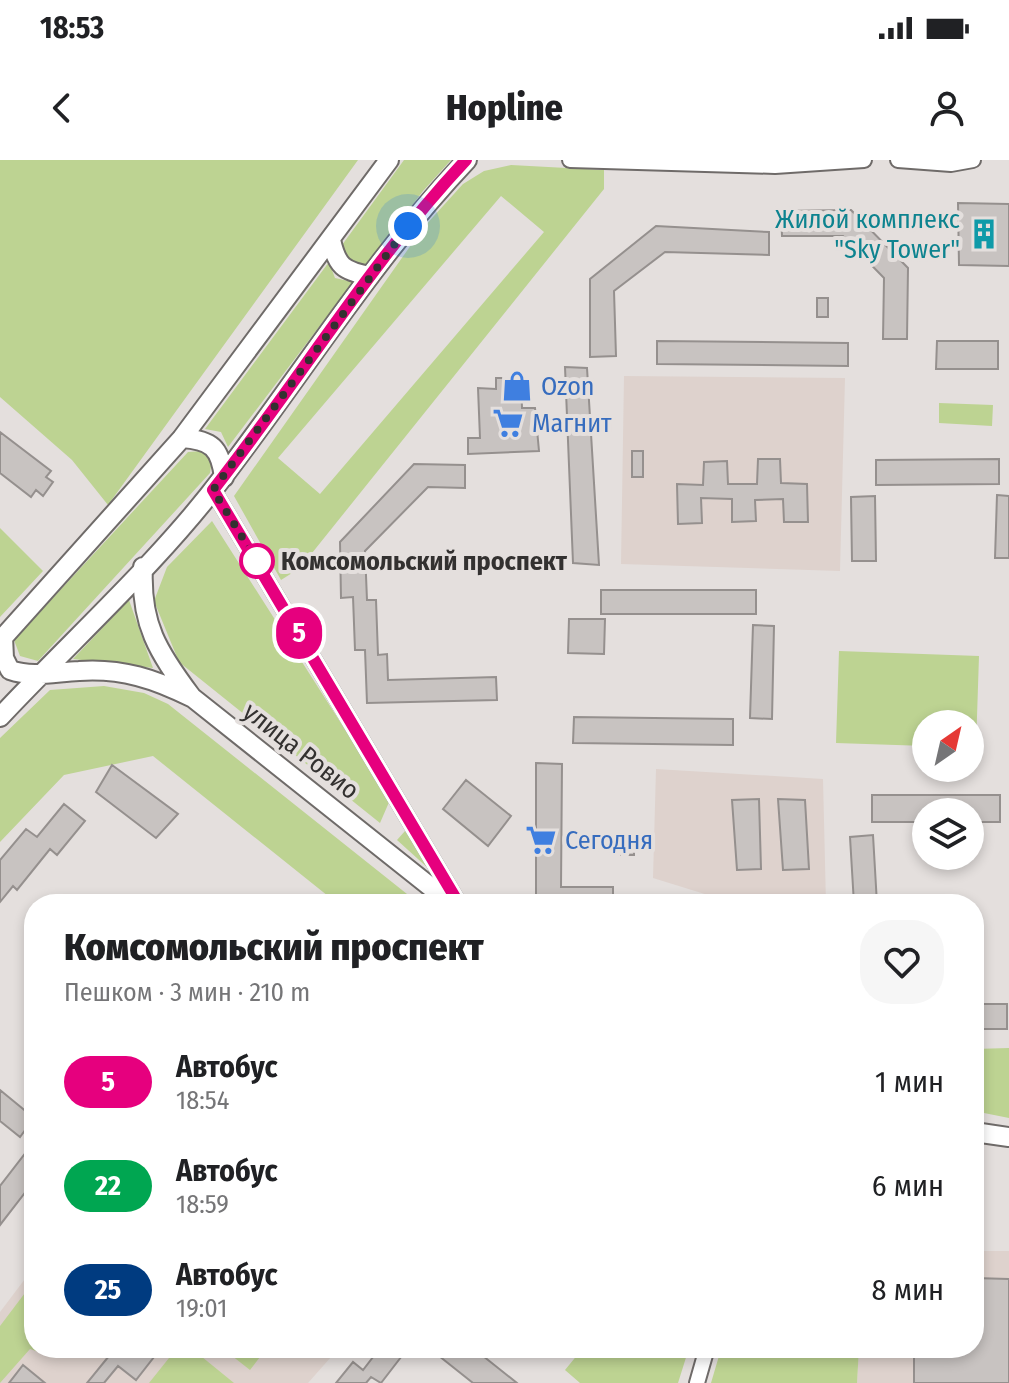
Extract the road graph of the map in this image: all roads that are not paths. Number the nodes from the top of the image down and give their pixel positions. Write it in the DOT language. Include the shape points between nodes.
graph roads {
  1 [pos="389,160"];
  2 [pos="467,160"];
  3 [pos="570,160"];
  4 [pos="864,160"];
  5 [pos="898,160"];
  6 [pos="973,160"];
  7 [pos="331,240"];
  8 [pos="370,276"];
  9 [pos="182,438"];
  10 [pos="218,484"];
  11 [pos="143,567"];
  12 [pos="2,639"];
  13 [pos="40,674"];
  14 [pos="193,698"];
  15 [pos="0,717"];
  16 [pos="439,894"];
  17 [pos="453,894"];
  18 [pos="984,1133"];
  19 [pos="1009,1137"];
  20 [pos="704,1358"];
  21 [pos="697,1383"];
  1 -- 7 [label="main road"];
  2 -- 8 [label="main road" via="427,201"];
  3 -- 4 [label="street" via="775,166"];
  5 -- 6 [label="street"];
  7 -- 8 [label="main road" via="336,262 344,270"];
  7 -- 9 [label="main road"];
  8 -- 10 [label="main road"];
  9 -- 10 [label="main road" via="211,443 221,454"];
  9 -- 12 [label="main road"];
  10 -- 11 [label="main road"];
  10 -- 17 [label="street"];
  11 -- 13 [label="main road"];
  11 -- 14 [label="main road, улица Ровио" via="142,600 150,629 161,656"];
  12 -- 13 [label="main road" via="10,670"];
  13 -- 14 [label="main road, улица Ровио" via="124,672"];
  13 -- 15 [label="main road"];
  14 -- 16 [label="main road, улица Ровио"];
  18 -- 19 [label="main road"];
  20 -- 21 [label="street"];
}
